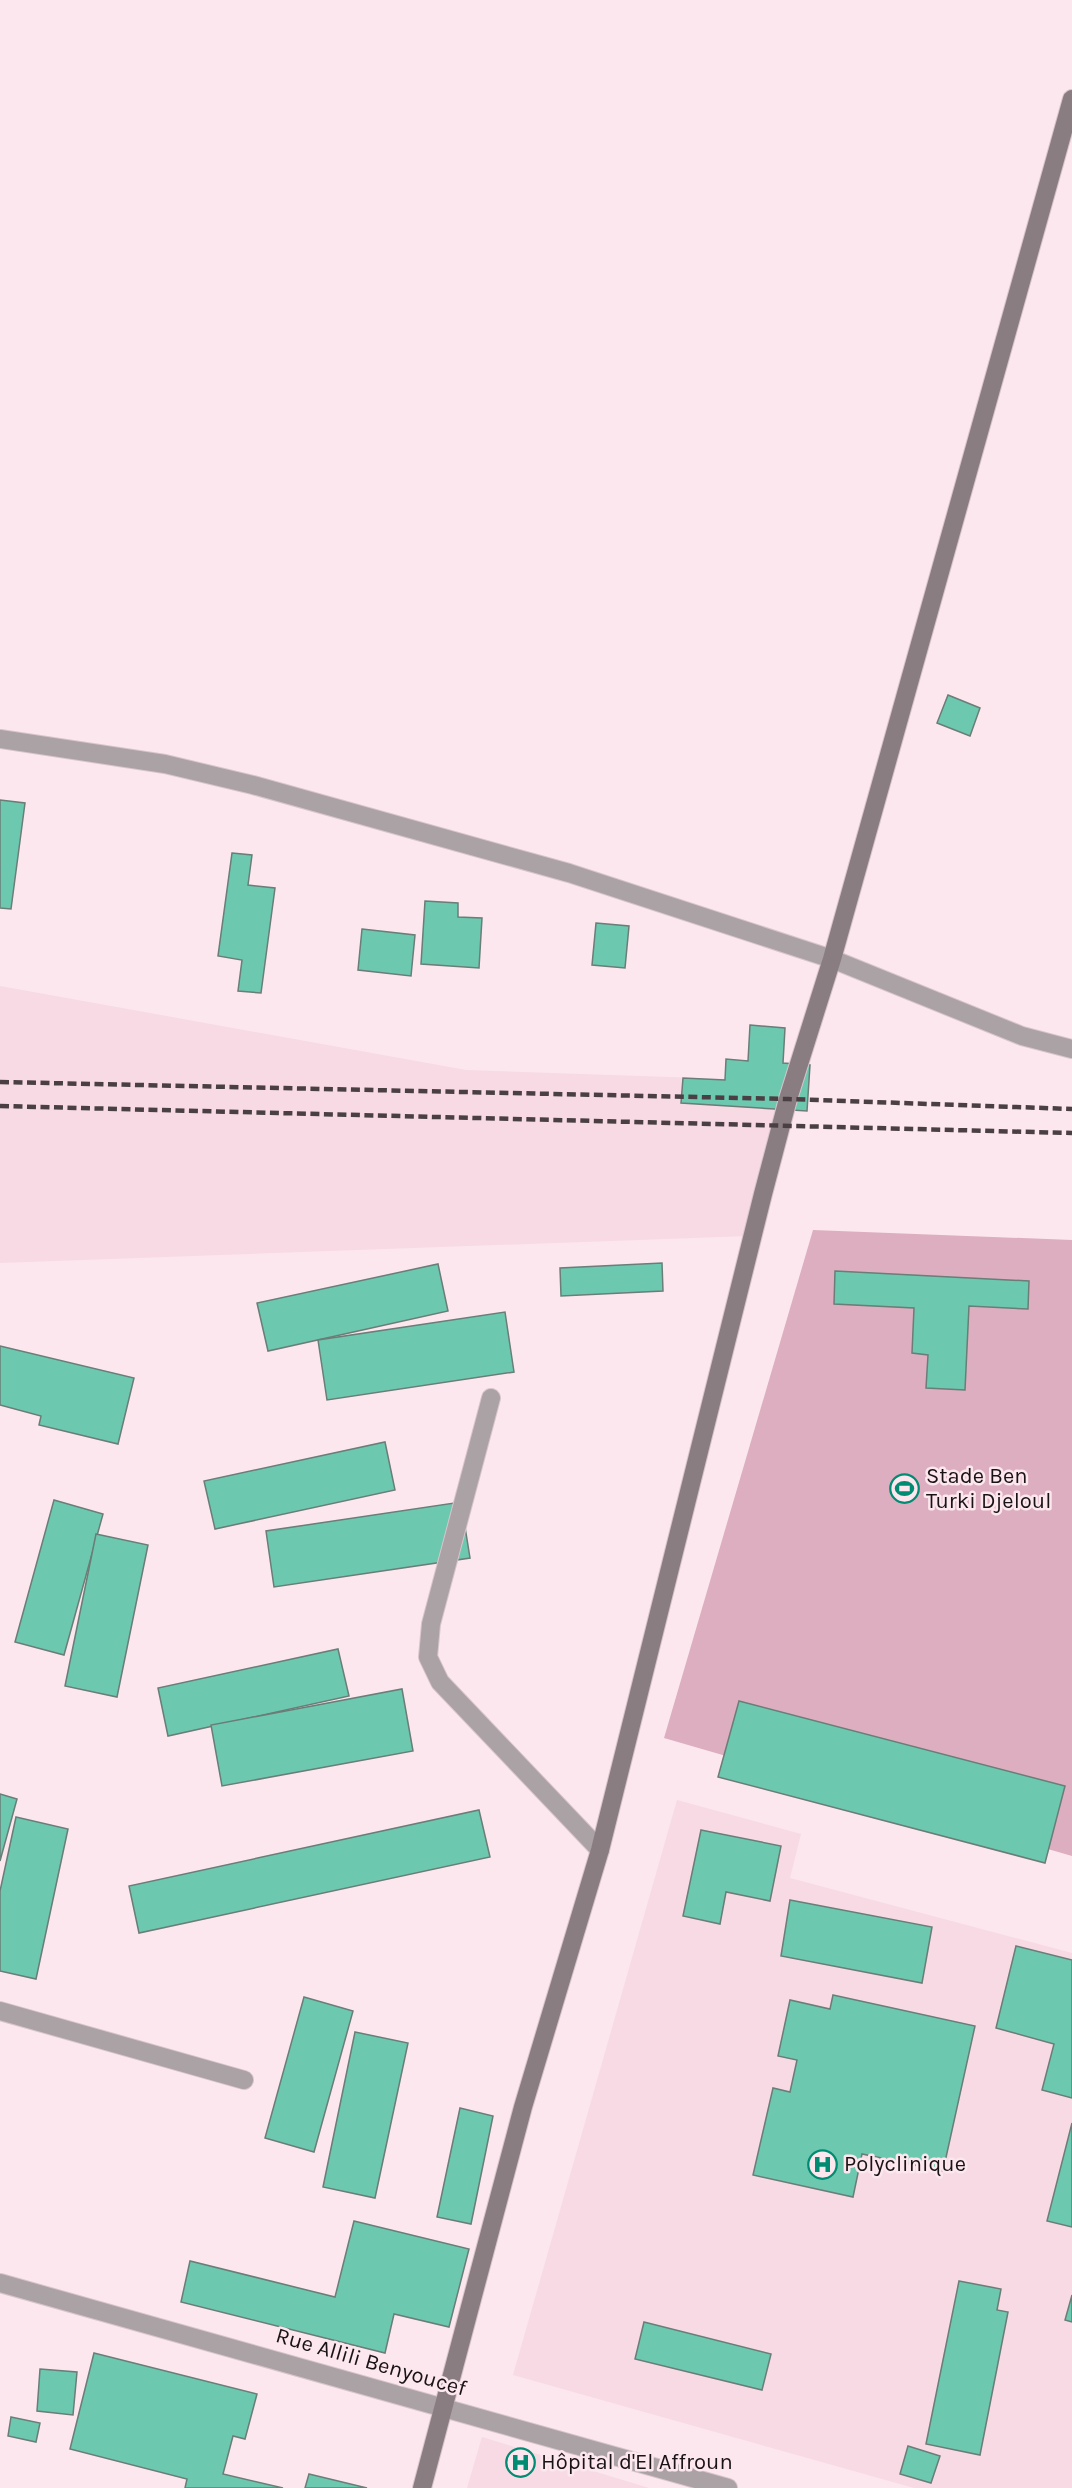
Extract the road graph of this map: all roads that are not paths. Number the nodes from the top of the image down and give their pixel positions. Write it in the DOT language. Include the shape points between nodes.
graph roads {
  1 [pos="1072,99"];
  2 [pos="0,739"];
  3 [pos="832,958"];
  4 [pos="1072,1049"];
  5 [pos="491,1398"];
  6 [pos="600,1850"];
  7 [pos="0,2011"];
  8 [pos="244,2080"];
  9 [pos="0,2283"];
  10 [pos="445,2407"];
  11 [pos="422,2488"];
  12 [pos="728,2488"];
  1 -- 3 [label="main road"];
  2 -- 3 [label="street" via="165,764 253,785 569,873"];
  3 -- 4 [label="street" via="1022,1036"];
  3 -- 6 [label="main road" via="763,1194"];
  5 -- 6 [label="street" via="431,1624 428,1657 440,1682"];
  6 -- 10 [label="main road" via="523,2107"];
  7 -- 8 [label="street"];
  9 -- 10 [label="street, Rue Allili Benyoucef"];
  10 -- 11 [label="main road"];
  10 -- 12 [label="street, Rue Allili Benyoucef"];
}
